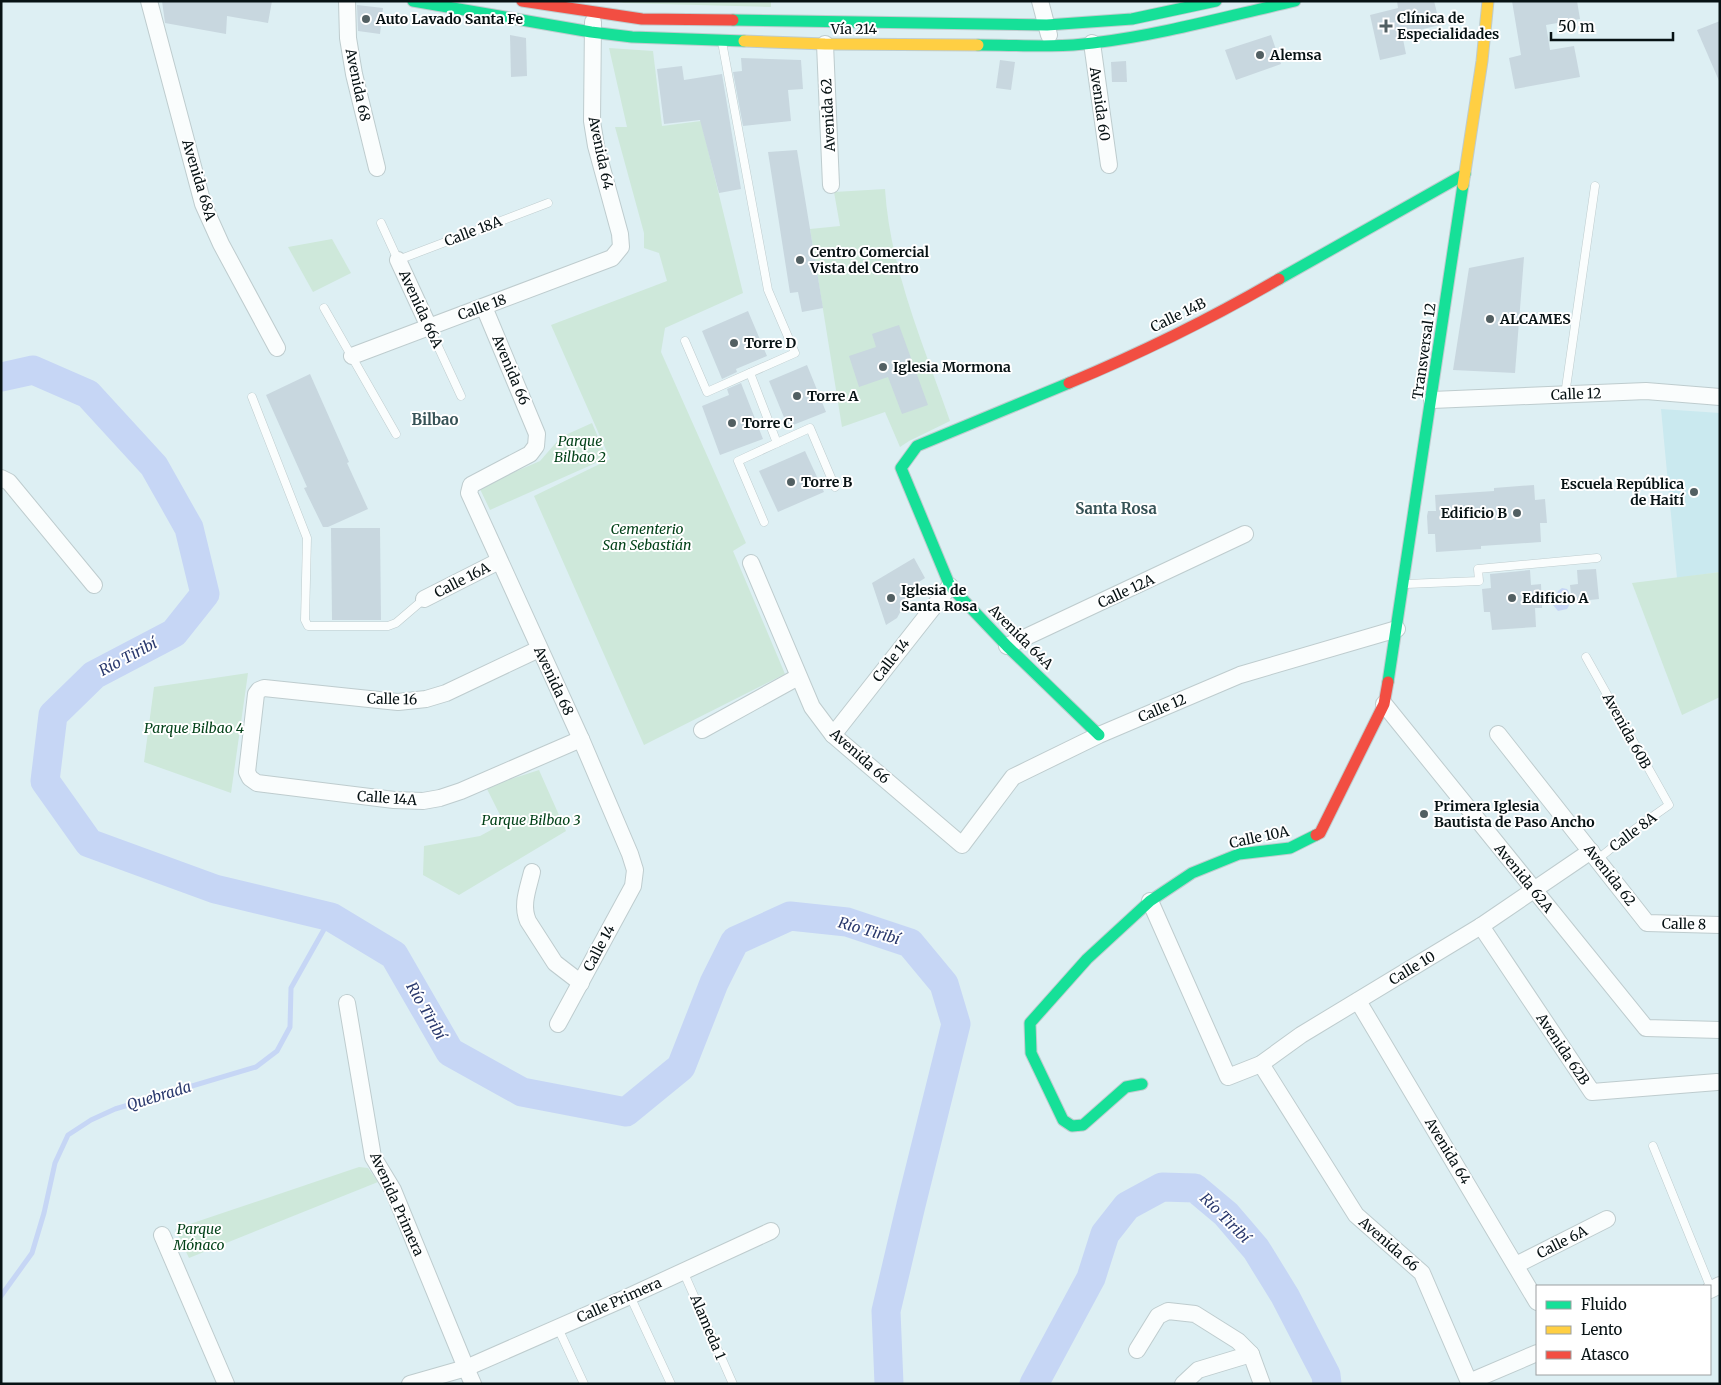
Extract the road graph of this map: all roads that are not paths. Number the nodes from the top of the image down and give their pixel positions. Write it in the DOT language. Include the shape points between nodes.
graph roads {
  1 [pos="149,1"];
  2 [pos="347,1"];
  3 [pos="522,1"];
  4 [pos="1040,1"];
  5 [pos="1295,1"];
  6 [pos="1488,1"];
  7 [pos="418,2"];
  8 [pos="1212,2"];
  9 [pos="594,13"];
  10 [pos="1047,25"];
  11 [pos="591,32"];
  12 [pos="722,41"];
  13 [pos="1092,43"];
  14 [pos="825,44"];
  15 [pos="1051,45"];
  16 [pos="1109,165"];
  17 [pos="377,168"];
  18 [pos="1465,174"];
  19 [pos="832,185"];
  20 [pos="1594,186"];
  21 [pos="548,203"];
  22 [pos="381,223"];
  23 [pos="612,258"];
  24 [pos="398,260"];
  25 [pos="484,306"];
  26 [pos="324,308"];
  27 [pos="429,326"];
  28 [pos="685,341"];
  29 [pos="277,348"];
  30 [pos="352,356"];
  31 [pos="750,373"];
  32 [pos="1565,395"];
  33 [pos="461,396"];
  34 [pos="252,397"];
  35 [pos="1720,397"];
  36 [pos="1432,400"];
  37 [pos="396,434"];
  38 [pos="777,443"];
  39 [pos="902,468"];
  40 [pos="1,478"];
  41 [pos="835,487"];
  42 [pos="469,493"];
  43 [pos="764,522"];
  44 [pos="1245,534"];
  45 [pos="1597,558"];
  46 [pos="499,561"];
  47 [pos="751,563"];
  48 [pos="1404,584"];
  49 [pos="94,585"];
  50 [pos="950,586"];
  51 [pos="424,599"];
  52 [pos="1397,629"];
  53 [pos="1007,646"];
  54 [pos="539,649"];
  55 [pos="1586,657"];
  56 [pos="798,677"];
  57 [pos="1384,704"];
  58 [pos="702,730"];
  59 [pos="1498,734"];
  60 [pos="832,735"];
  61 [pos="1099,735"];
  62 [pos="581,739"];
  63 [pos="246,772"];
  64 [pos="1669,805"];
  65 [pos="962,845"];
  66 [pos="1594,855"];
  67 [pos="635,870"];
  68 [pos="532,872"];
  69 [pos="1533,890"];
  70 [pos="1150,901"];
  71 [pos="1648,924"];
  72 [pos="1720,925"];
  73 [pos="1481,926"];
  74 [pos="581,983"];
  75 [pos="1358,1001"];
  76 [pos="347,1003"];
  77 [pos="558,1024"];
  78 [pos="1720,1030"];
  79 [pos="1261,1064"];
  80 [pos="1717,1082"];
  81 [pos="1142,1084"];
  82 [pos="1653,1146"];
  83 [pos="1607,1218"];
  84 [pos="771,1231"];
  85 [pos="162,1235"];
  86 [pos="1516,1266"];
  87 [pos="683,1270"];
  88 [pos="1712,1287"];
  89 [pos="630,1296"];
  90 [pos="1536,1300"];
  91 [pos="558,1328"];
  92 [pos="1137,1350"];
  93 [pos="1536,1353"];
  94 [pos="1252,1354"];
  95 [pos="466,1368"];
  96 [pos="226,1384"];
  97 [pos="410,1384"];
  98 [pos="473,1384"];
  99 [pos="584,1384"];
  100 [pos="671,1384"];
  101 [pos="732,1384"];
  102 [pos="1183,1384"];
  103 [pos="1262,1384"];
  1 -- 29 [label="street, Avenida 68A" via="203,204"];
  2 -- 17 [label="street, Avenida 68" via="348,38 354,74"];
  3 -- 9 [label="street, Vía 214"];
  4 -- 10 [label="street"];
  5 -- 13 [label="street, Vía 214"];
  6 -- 18 [label="street, Transversal 12"];
  7 -- 11 [label="street, Vía 214"];
  8 -- 10 [label="street, Vía 214" via="1132,19"];
  9 -- 10 [label="street, Vía 214" via="642,19"];
  9 -- 11 [label="street, Avenida 64"];
  10 -- 15 [label="street"];
  11 -- 12 [label="street, Vía 214"];
  11 -- 23 [label="street, Avenida 64" via="592,121 620,234 621,247"];
  12 -- 14 [label="street, Vía 214"];
  12 -- 31 [label="lane" via="768,290 795,353"];
  13 -- 15 [label="street, Vía 214"];
  13 -- 16 [label="street, Avenida 60"];
  14 -- 15 [label="street, Vía 214"];
  14 -- 19 [label="street, Avenida 62"];
  18 -- 36 [label="street, Transversal 12"];
  18 -- 39 [label="street, Calle 14B" via="1236,304 1107,367 917,446"];
  20 -- 32 [label="lane"];
  21 -- 24 [label="lane, Calle 18A"];
  22 -- 24 [label="lane, Avenida 66A"];
  23 -- 25 [label="street, Calle 18"];
  24 -- 27 [label="street, Avenida 66A"];
  25 -- 27 [label="street, Calle 18"];
  25 -- 42 [label="street, Avenida 66" via="537,434 536,446 530,454 472,485"];
  26 -- 30 [label="lane"];
  27 -- 30 [label="street, Calle 18"];
  27 -- 33 [label="lane, Avenida 66A"];
  28 -- 31 [label="lane" via="707,392"];
  30 -- 37 [label="lane"];
  31 -- 38 [label="lane"];
  32 -- 35 [label="street, Calle 12" via="1646,392"];
  32 -- 36 [label="street, Calle 12"];
  34 -- 51 [label="lane" via="307,538 305,620 308,626 388,626 396,624"];
  36 -- 48 [label="street, Transversal 12"];
  38 -- 41 [label="lane" via="810,428"];
  38 -- 43 [label="lane" via="738,461"];
  39 -- 50 [label="street, Avenida 64A"];
  40 -- 49 [label="street" via="9,482"];
  42 -- 46 [label="street, Avenida 68"];
  44 -- 53 [label="street, Calle 12A"];
  45 -- 48 [label="lane" via="1478,569 1479,580"];
  46 -- 51 [label="street, Calle 16A"];
  46 -- 54 [label="street, Avenida 68"];
  47 -- 56 [label="street, Avenida 66"];
  48 -- 52 [label="street, Transversal 12"];
  50 -- 53 [label="street, Avenida 64A"];
  50 -- 60 [label="street, Calle 14"];
  52 -- 57 [label="street, Transversal 12"];
  52 -- 61 [label="street, Calle 12" via="1240,675"];
  53 -- 61 [label="street, Avenida 64A"];
  54 -- 62 [label="street, Avenida 68"];
  54 -- 63 [label="street, Calle 16" via="446,693 426,699 398,702 259,690"];
  55 -- 64 [label="lane, Avenida 60B"];
  56 -- 58 [label="street"];
  56 -- 60 [label="street, Avenida 66" via="812,707"];
  57 -- 69 [label="street, Avenida 62A"];
  57 -- 70 [label="street, Calle 10A" via="1320,833 1290,848 1239,854 1192,873"];
  59 -- 66 [label="street, Avenida 62"];
  60 -- 65 [label="street, Avenida 66"];
  61 -- 65 [label="street, Calle 12" via="1013,777"];
  62 -- 63 [label="street, Calle 14A" via="461,791 422,800 394,800 257,783"];
  62 -- 67 [label="street, Avenida 68"];
  64 -- 66 [label="lane, Calle 8A"];
  66 -- 69 [label="street, Calle 10"];
  66 -- 71 [label="street, Avenida 62"];
  67 -- 74 [label="street, Calle 14" via="632,886"];
  68 -- 74 [label="street" via="524,913 555,963"];
  69 -- 73 [label="street, Calle 10"];
  69 -- 78 [label="street, Avenida 62A" via="1646,1028"];
  70 -- 79 [label="street, Calle 10" via="1228,1077"];
  70 -- 81 [label="street, Calle 10A" via="1087,959 1030,1023 1031,1053 1063,1120 1072,1126 1083,1125 1126,1087"];
  71 -- 72 [label="street, Calle 8"];
  73 -- 75 [label="street, Calle 10"];
  73 -- 80 [label="street, Avenida 62B" via="1592,1092"];
  74 -- 77 [label="street, Calle 14"];
  75 -- 79 [label="street, Calle 10" via="1301,1035"];
  75 -- 86 [label="street, Avenida 64"];
  76 -- 95 [label="street, Avenida Primera" via="373,1158 393,1190"];
  79 -- 93 [label="street, Avenida 66" via="1356,1215 1422,1272 1469,1382"];
  82 -- 88 [label="lane"];
  83 -- 86 [label="street, Calle 6A"];
  84 -- 87 [label="street, Calle Primera"];
  85 -- 96 [label="street"];
  86 -- 90 [label="street, Avenida 64"];
  87 -- 89 [label="street, Calle Primera"];
  87 -- 101 [label="lane, Alameda 1"];
  89 -- 91 [label="street, Calle Primera"];
  89 -- 100 [label="lane"];
  91 -- 95 [label="street, Calle Primera"];
  91 -- 99 [label="lane"];
  92 -- 94 [label="street" via="1158,1316 1168,1311 1195,1314 1238,1341"];
  94 -- 102 [label="street" via="1198,1370"];
  94 -- 103 [label="street"];
  95 -- 97 [label="street, Calle Primera"];
  95 -- 98 [label="street, Avenida Primera"];
}
